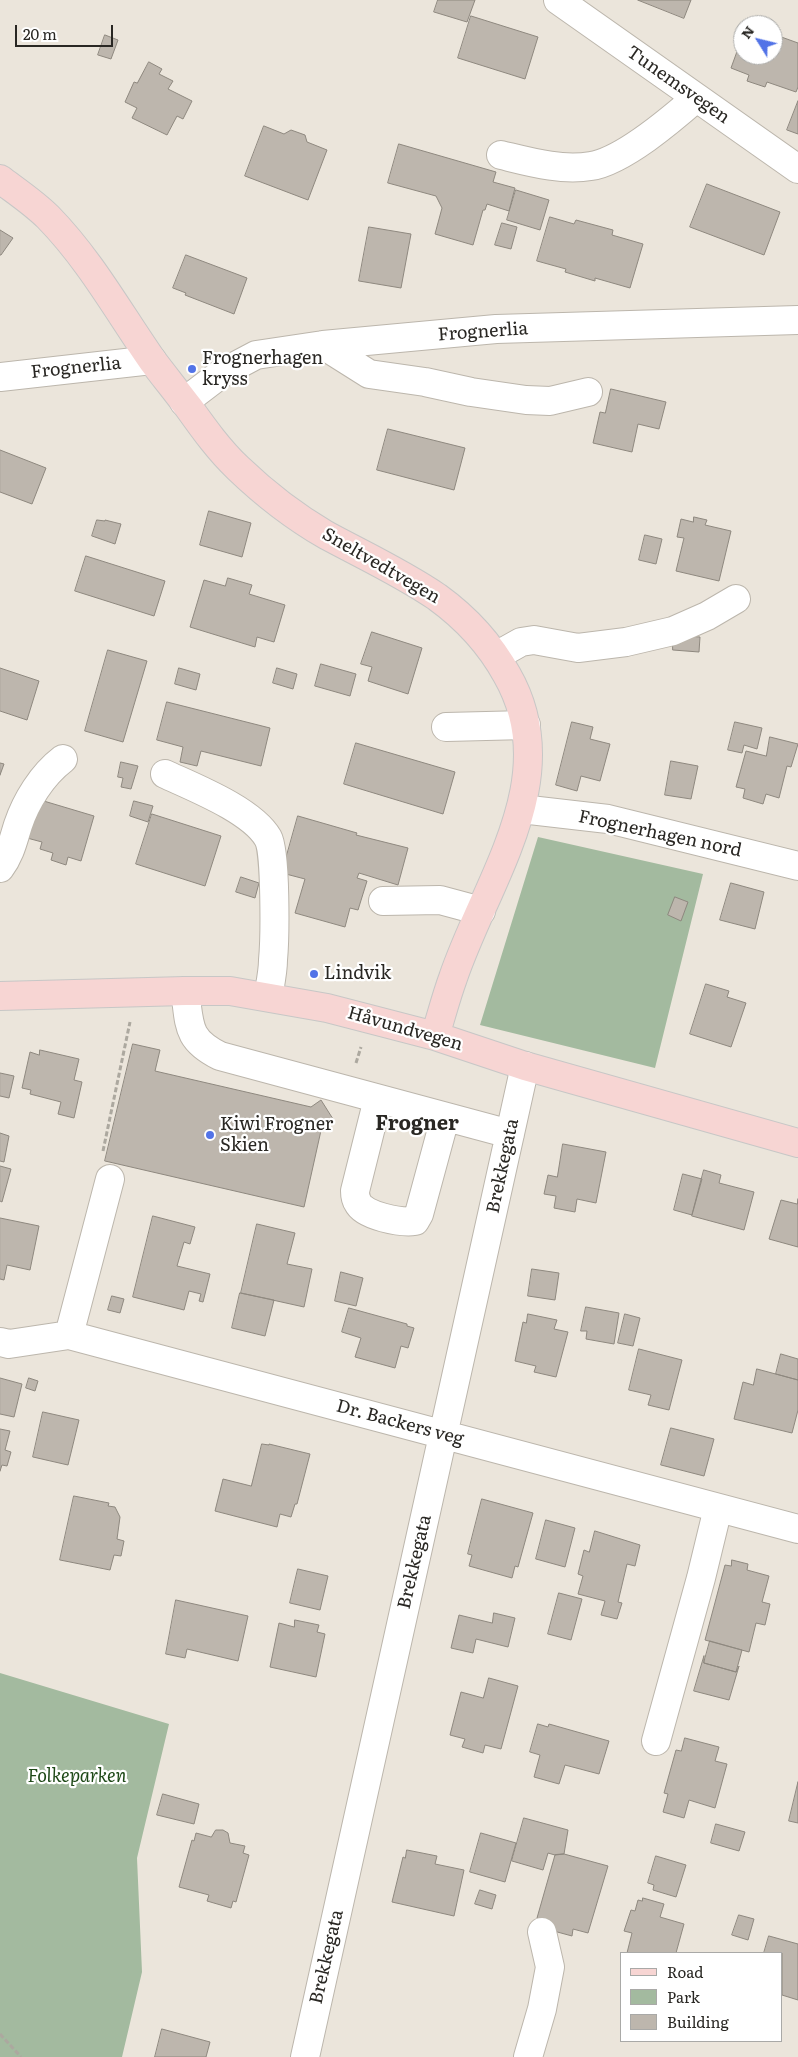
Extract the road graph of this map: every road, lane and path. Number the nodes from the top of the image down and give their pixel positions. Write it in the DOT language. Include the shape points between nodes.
graph roads {
  1 [pos="558,0"];
  2 [pos="696,98"];
  3 [pos="501,155"];
  4 [pos="798,169"];
  5 [pos="0,179"];
  6 [pos="798,320"];
  7 [pos="323,345"];
  8 [pos="152,360"];
  9 [pos="0,377"];
  10 [pos="588,392"];
  11 [pos="184,402"];
  12 [pos="736,600"];
  13 [pos="496,656"];
  14 [pos="526,725"];
  15 [pos="446,727"];
  16 [pos="63,759"];
  17 [pos="165,774"];
  18 [pos="521,809"];
  19 [pos="798,866"];
  20 [pos="0,868"];
  21 [pos="383,901"];
  22 [pos="481,911"];
  23 [pos="185,990"];
  24 [pos="136,992"];
  25 [pos="0,996"];
  26 [pos="268,998"];
  27 [pos="369,1018"];
  28 [pos="436,1036"];
  29 [pos="525,1066"];
  30 [pos="348,1091"];
  31 [pos="378,1100"];
  32 [pos="445,1118"];
  33 [pos="510,1134"];
  34 [pos="798,1143"];
  35 [pos="110,1179"];
  36 [pos="69,1336"];
  37 [pos="0,1342"];
  38 [pos="443,1434"];
  39 [pos="718,1508"];
  40 [pos="798,1529"];
  41 [pos="656,1741"];
  42 [pos="542,1932"];
  43 [pos="0,2034"];
  44 [pos="21,2057"];
  45 [pos="304,2057"];
  46 [pos="528,2057"];
  1 -- 2 [label="street, Tunemsvegen"];
  2 -- 3 [label="street" via="664,126 616,157 592,166 551,166"];
  2 -- 4 [label="street, Tunemsvegen"];
  5 -- 8 [label="main road, Sneltvedtvegen" via="46,216 71,244 99,278"];
  6 -- 7 [label="street, Frognerlia" via="496,329"];
  7 -- 10 [label="street" via="369,374 526,400 550,401"];
  7 -- 11 [label="street, Frognerlia" via="256,355 222,373"];
  8 -- 9 [label="street, Frognerlia"];
  8 -- 11 [label="main road, Sneltvedtvegen"];
  11 -- 13 [label="main road, Sneltvedtvegen" via="213,442 268,494 324,533 437,597 459,615"];
  12 -- 13 [label="street" via="673,631 626,642 578,648 534,640 521,642"];
  13 -- 14 [label="main road, Sneltvedtvegen" via="512,682"];
  14 -- 15 [label="street"];
  14 -- 18 [label="main road, Sneltvedtvegen" via="528,781"];
  16 -- 20 [label="street" via="29,798 8,858"];
  17 -- 26 [label="street" via="227,804 256,824 268,838 273,858 273,960"];
  18 -- 19 [label="street, Frognerhagen nord" via="608,819"];
  18 -- 22 [label="main road, Sneltvedtvegen"];
  21 -- 22 [label="street" via="440,900"];
  22 -- 28 [label="main road, Sneltvedtvegen" via="453,976"];
  23 -- 24 [label="main road, Håvundvegen"];
  23 -- 26 [label="main road, Håvundvegen" via="230,991"];
  23 -- 30 [label="street" via="190,1031 203,1048 220,1056"];
  24 -- 25 [label="main road, Håvundvegen"];
  24 -- 35 [label="path" via="101,1162"];
  26 -- 27 [label="main road, Håvundvegen"];
  27 -- 28 [label="main road, Håvundvegen"];
  27 -- 30 [label="path"];
  28 -- 29 [label="main road, Håvundvegen"];
  29 -- 33 [label="street, Brekkegata"];
  29 -- 34 [label="main road, Håvundvegen"];
  30 -- 31 [label="street"];
  31 -- 32 [label="street"];
  31 -- 32 [label="street" via="355,1191 358,1203 366,1212 405,1222 415,1221"];
  32 -- 33 [label="street"];
  33 -- 38 [label="street, Brekkegata"];
  35 -- 36 [label="street"];
  36 -- 37 [label="street, Dr. Backers veg" via="8,1344"];
  36 -- 38 [label="street, Dr. Backers veg"];
  38 -- 39 [label="street, Dr. Backers veg"];
  38 -- 45 [label="street, Brekkegata"];
  39 -- 40 [label="street, Dr. Backers veg"];
  39 -- 41 [label="street"];
  42 -- 46 [label="street" via="550,1967"];
  43 -- 44 [label="path"];
}
